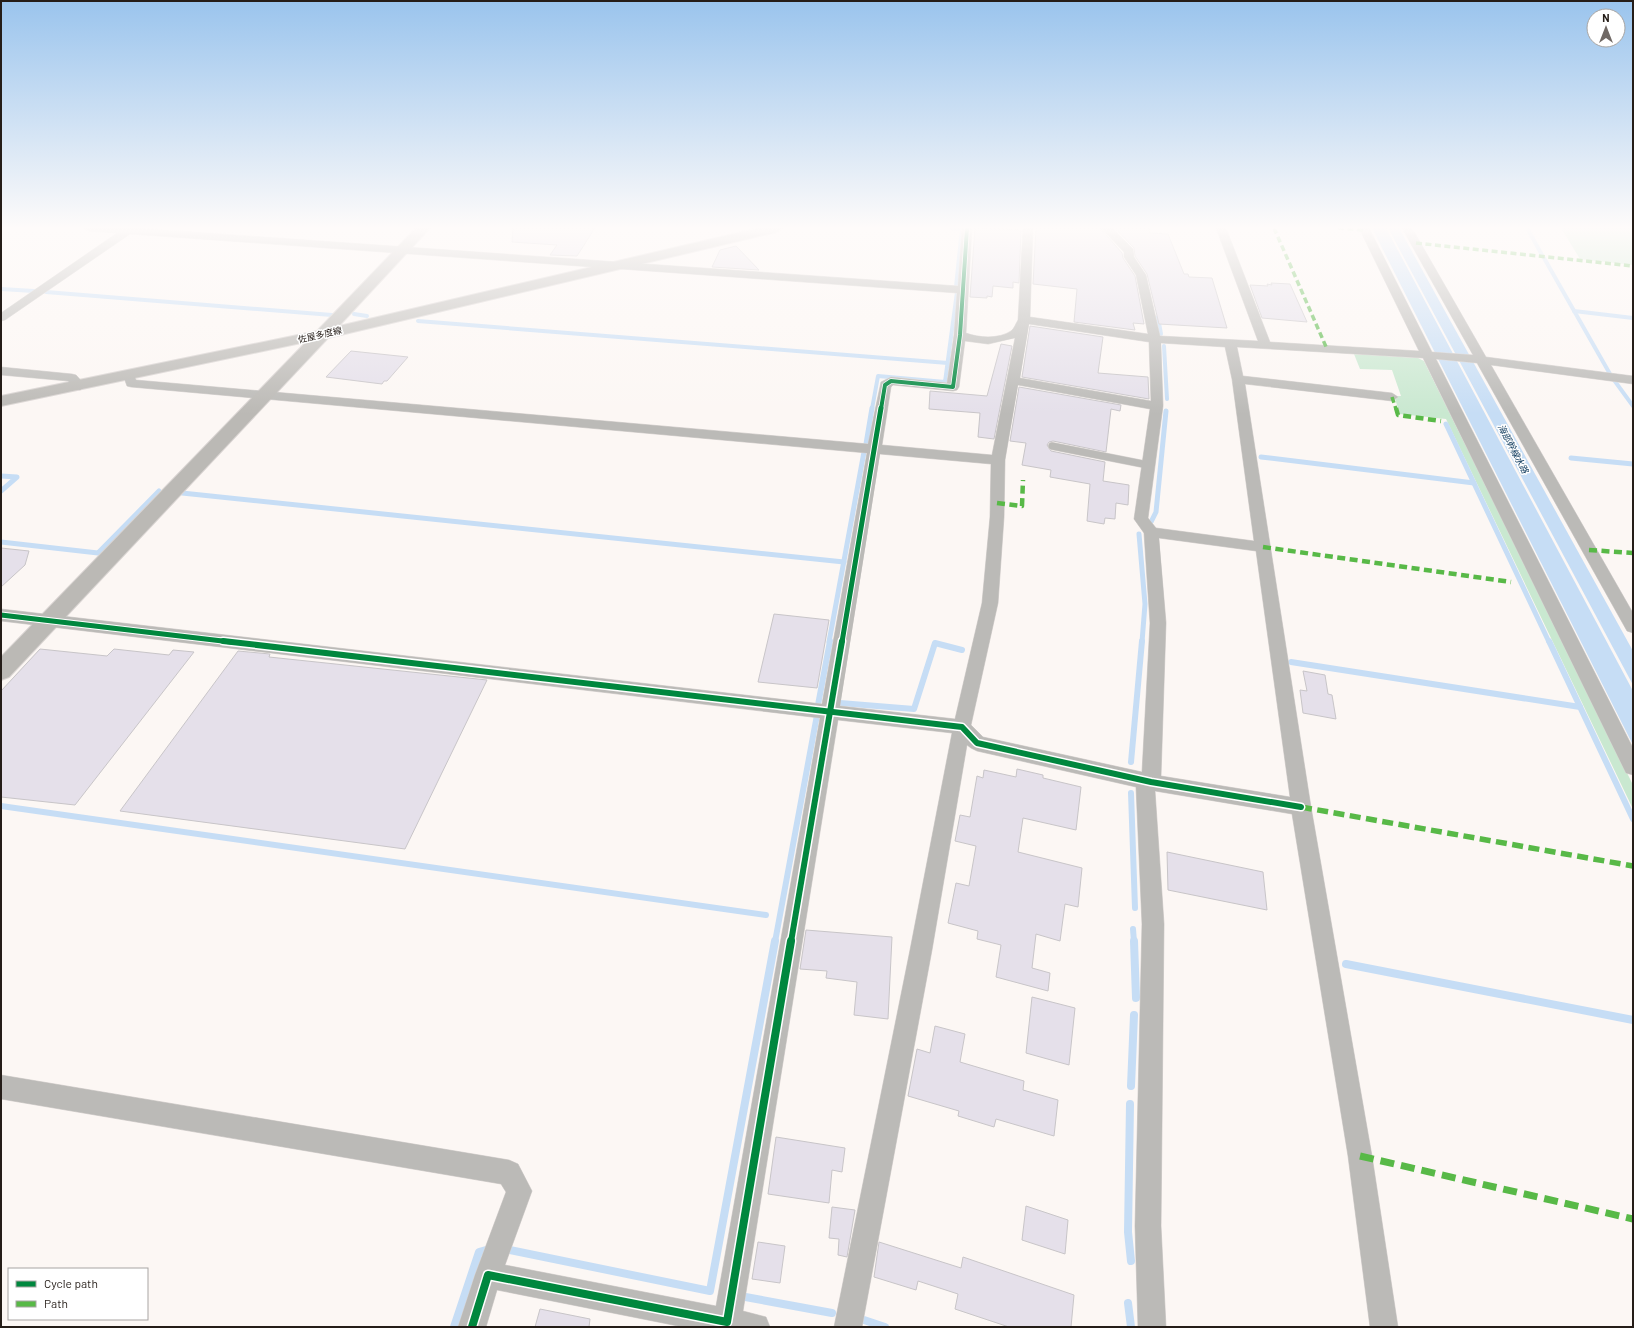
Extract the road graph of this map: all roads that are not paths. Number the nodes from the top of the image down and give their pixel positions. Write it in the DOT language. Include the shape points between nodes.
graph roads {
  1 [pos="41,290"];
  2 [pos="366,290"];
  3 [pos="517,290"];
  4 [pos="962,290"];
  5 [pos="1025,290"];
  6 [pos="1144,290"];
  7 [pos="1244,290"];
  8 [pos="1396,290"];
  9 [pos="1441,290"];
  10 [pos="1,318"];
  11 [pos="1024,320"];
  12 [pos="324,334"];
  13 [pos="960,335"];
  14 [pos="1155,339"];
  15 [pos="1230,344"];
  16 [pos="1265,345"];
  17 [pos="1430,356"];
  18 [pos="1479,360"];
  19 [pos="1,371"];
  20 [pos="129,375"];
  21 [pos="1238,379"];
  22 [pos="1012,380"];
  23 [pos="1633,380"];
  24 [pos="80,386"];
  25 [pos="266,395"];
  26 [pos="1392,397"];
  27 [pos="1,401"];
  28 [pos="1157,406"];
  29 [pos="1052,446"];
  30 [pos="873,449"];
  31 [pos="998,460"];
  32 [pos="1148,465"];
  33 [pos="1151,532"];
  34 [pos="1263,548"];
  35 [pos="1,615"];
  36 [pos="49,620"];
  37 [pos="1633,627"];
  38 [pos="1,671"];
  39 [pos="829,712"];
  40 [pos="962,727"];
  41 [pos="1633,767"];
  42 [pos="1148,782"];
  43 [pos="1301,807"];
  44 [pos="1,1087"];
  45 [pos="488,1275"];
  46 [pos="727,1322"];
  47 [pos="472,1327"];
  48 [pos="756,1327"];
  49 [pos="848,1327"];
  50 [pos="1152,1327"];
  51 [pos="1384,1327"];
  1 -- 10 [label="street"];
  2 -- 12 [label="main road"];
  3 -- 12 [label="main road, 佐屋多度線"];
  4 -- 13 [label="street"];
  5 -- 11 [label="street"];
  6 -- 14 [label="street"];
  7 -- 16 [label="street"];
  8 -- 17 [label="street"];
  9 -- 18 [label="street"];
  11 -- 13 [label="street" via="1016,333 992,341 970,339"];
  11 -- 14 [label="street"];
  11 -- 22 [label="street"];
  12 -- 20 [label="main road, 佐屋多度線"];
  12 -- 25 [label="main road"];
  13 -- 30 [label="street" via="953,387 891,381 885,385"];
  14 -- 15 [label="street"];
  14 -- 28 [label="street"];
  15 -- 16 [label="street"];
  15 -- 21 [label="street"];
  16 -- 17 [label="street"];
  17 -- 18 [label="street"];
  17 -- 41 [label="street"];
  18 -- 23 [label="street"];
  18 -- 37 [label="street"];
  19 -- 24 [label="street" via="72,378"];
  20 -- 24 [label="main road, 佐屋多度線"];
  20 -- 25 [label="street" via="131,383"];
  21 -- 26 [label="street"];
  21 -- 34 [label="street"];
  22 -- 28 [label="street"];
  22 -- 31 [label="street"];
  24 -- 27 [label="main road, 佐屋多度線"];
  25 -- 30 [label="street"];
  25 -- 36 [label="main road"];
  28 -- 32 [label="street"];
  29 -- 32 [label="lane"];
  30 -- 31 [label="street"];
  30 -- 39 [label="street"];
  31 -- 40 [label="street" via="997,517 990,603"];
  32 -- 33 [label="street" via="1141,519"];
  33 -- 34 [label="street"];
  33 -- 42 [label="street" via="1158,623"];
  34 -- 43 [label="street"];
  35 -- 36 [label="street"];
  36 -- 38 [label="main road"];
  36 -- 39 [label="street"];
  39 -- 40 [label="street"];
  39 -- 46 [label="street"];
  40 -- 42 [label="street" via="977,743"];
  40 -- 49 [label="street"];
  42 -- 43 [label="street"];
  42 -- 50 [label="street" via="1153,924 1148,1226"];
  43 -- 51 [label="street" via="1360,1156"];
  44 -- 45 [label="street" via="509,1173 519,1191"];
  45 -- 46 [label="street"];
  45 -- 47 [label="street"];
  46 -- 48 [label="street"];
}
